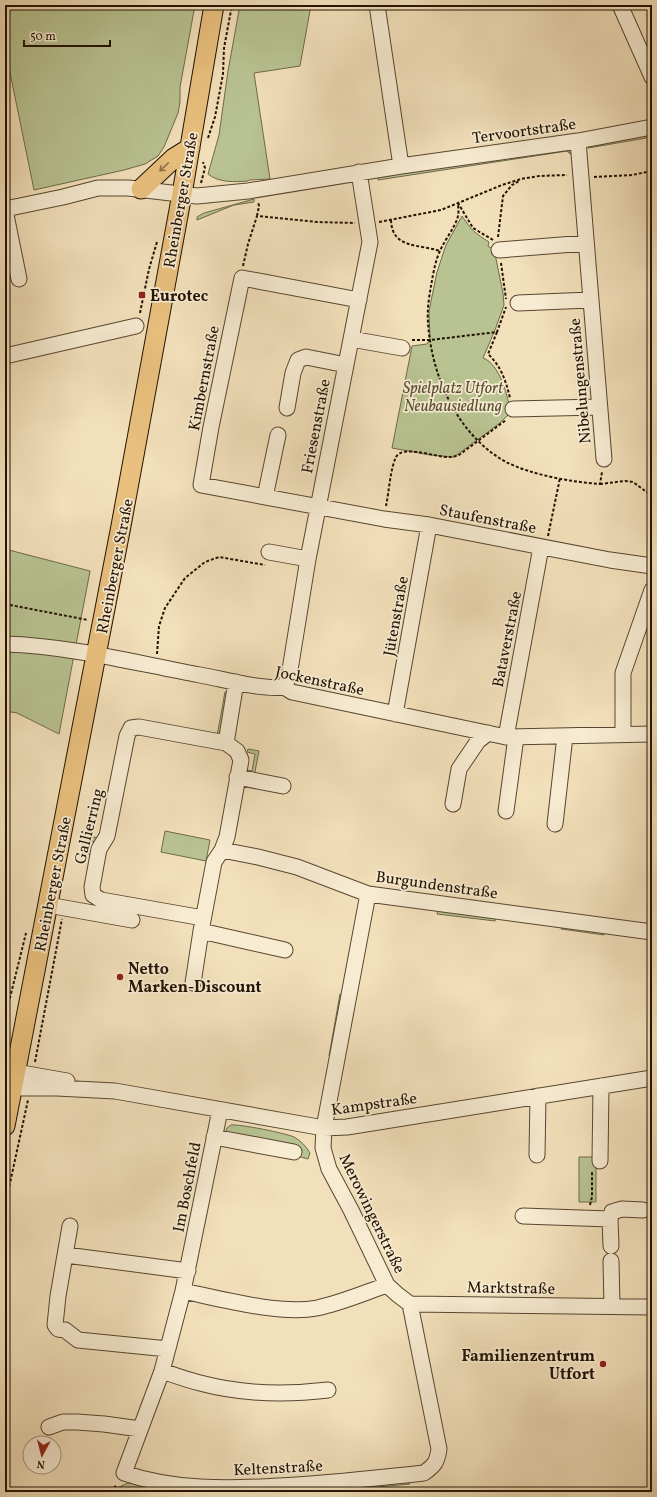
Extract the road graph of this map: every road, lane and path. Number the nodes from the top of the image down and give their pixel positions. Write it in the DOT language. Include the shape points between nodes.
graph roads {
  1 [pos="214,5"];
  2 [pos="232,5"];
  3 [pos="378,5"];
  4 [pos="620,5"];
  5 [pos="652,77"];
  6 [pos="652,127"];
  7 [pos="208,140"];
  8 [pos="578,141"];
  9 [pos="190,148"];
  10 [pos="203,161"];
  11 [pos="401,166"];
  12 [pos="652,171"];
  13 [pos="359,172"];
  14 [pos="203,176"];
  15 [pos="580,177"];
  16 [pos="521,179"];
  17 [pos="142,190"];
  18 [pos="182,194"];
  19 [pos="458,203"];
  20 [pos="5,209"];
  21 [pos="391,220"];
  22 [pos="366,221"];
  23 [pos="586,244"];
  24 [pos="498,248"];
  25 [pos="440,251"];
  26 [pos="19,278"];
  27 [pos="242,278"];
  28 [pos="359,300"];
  29 [pos="590,300"];
  30 [pos="510,303"];
  31 [pos="136,326"];
  32 [pos="497,332"];
  33 [pos="351,339"];
  34 [pos="430,340"];
  35 [pos="405,344"];
  36 [pos="5,356"];
  37 [pos="346,365"];
  38 [pos="599,407"];
  39 [pos="287,408"];
  40 [pos="513,410"];
  41 [pos="278,435"];
  42 [pos="478,440"];
  43 [pos="604,459"];
  44 [pos="560,478"];
  45 [pos="600,484"];
  46 [pos="652,496"];
  47 [pos="265,497"];
  48 [pos="318,506"];
  49 [pos="384,519"];
  50 [pos="429,525"];
  51 [pos="544,547"];
  52 [pos="270,559"];
  53 [pos="308,559"];
  54 [pos="652,566"];
  55 [pos="5,579"];
  56 [pos="5,583"];
  57 [pos="652,590"];
  58 [pos="5,604"];
  59 [pos="89,620"];
  60 [pos="5,644"];
  61 [pos="97,655"];
  62 [pos="156,666"];
  63 [pos="236,682"];
  64 [pos="284,687"];
  65 [pos="395,714"];
  66 [pos="488,733"];
  67 [pos="623,734"];
  68 [pos="652,734"];
  69 [pos="565,736"];
  70 [pos="511,737"];
  71 [pos="226,743"];
  72 [pos="237,777"];
  73 [pos="283,786"];
  74 [pos="453,804"];
  75 [pos="506,811"];
  76 [pos="555,824"];
  77 [pos="222,850"];
  78 [pos="368,894"];
  79 [pos="48,905"];
  80 [pos="132,920"];
  81 [pos="202,925"];
  82 [pos="652,932"];
  83 [pos="285,950"];
  84 [pos="194,984"];
  85 [pos="13,1078"];
  86 [pos="652,1078"];
  87 [pos="601,1086"];
  88 [pos="538,1096"];
  89 [pos="220,1110"];
  90 [pos="5,1126"];
  91 [pos="324,1128"];
  92 [pos="214,1137"];
  93 [pos="294,1152"];
  94 [pos="537,1154"];
  95 [pos="600,1156"];
  96 [pos="643,1210"];
  97 [pos="523,1216"];
  98 [pos="592,1219"];
  99 [pos="610,1219"];
  100 [pos="70,1226"];
  101 [pos="611,1246"];
  102 [pos="66,1255"];
  103 [pos="611,1261"];
  104 [pos="188,1271"];
  105 [pos="387,1285"];
  106 [pos="184,1291"];
  107 [pos="410,1304"];
  108 [pos="612,1306"];
  109 [pos="652,1307"];
  110 [pos="168,1349"];
  111 [pos="162,1371"];
  112 [pos="328,1390"];
  113 [pos="48,1426"];
  114 [pos="140,1430"];
  115 [pos="124,1473"];
  1 -- 9 [label="main road, Rheinberger Straße"];
  2 -- 7 [label="path" via="224,48 223,74"];
  3 -- 11 [label="street"];
  4 -- 5 [label="street"];
  6 -- 8 [label="street, Tervoortstraße"];
  8 -- 11 [label="street, Tervoortstraße"];
  8 -- 15 [label="street, Nibelungenstraße"];
  9 -- 17 [label="main road, one-way" via="174,158"];
  9 -- 18 [label="main road, Rheinberger Straße"];
  10 -- 14 [label="path"];
  11 -- 13 [label="street, Tervoortstraße"];
  12 -- 15 [label="path" via="632,175"];
  13 -- 18 [label="street, Tervoortstraße" via="248,191 198,196"];
  13 -- 22 [label="street, Friesenstraße"];
  15 -- 16 [label="path" via="539,176"];
  15 -- 23 [label="street, Nibelungenstraße"];
  16 -- 19 [label="path"];
  16 -- 24 [label="path" via="503,196"];
  17 -- 18 [label="street, Tervoortstraße"];
  17 -- 20 [label="street, Tervoortstraße" via="98,188"];
  18 -- 61 [label="main road, Rheinberger Straße"];
  19 -- 21 [label="path" via="431,212"];
  19 -- 24 [label="path" via="473,228 492,240"];
  19 -- 25 [label="path" via="458,215"];
  20 -- 26 [label="street"];
  21 -- 22 [label="path"];
  21 -- 25 [label="path" via="394,236 403,242"];
  22 -- 27 [label="path" via="317,222 257,216 244,259"];
  22 -- 28 [label="street, Friesenstraße" via="370,242"];
  23 -- 24 [label="street"];
  23 -- 29 [label="street, Nibelungenstraße"];
  24 -- 30 [label="path"];
  25 -- 34 [label="path" via="429,297 427,320"];
  27 -- 28 [label="street"];
  27 -- 47 [label="street, Kimbernstraße" via="201,485"];
  28 -- 33 [label="street, Friesenstraße"];
  29 -- 30 [label="street, Nibelungenstraße"];
  29 -- 38 [label="street, Nibelungenstraße"];
  30 -- 32 [label="path"];
  31 -- 36 [label="street"];
  32 -- 34 [label="path"];
  32 -- 40 [label="path" via="488,354 496,362 507,384"];
  33 -- 35 [label="street"];
  33 -- 37 [label="street, Friesenstraße"];
  34 -- 35 [label="path"];
  34 -- 42 [label="path" via="433,360 445,391 460,418"];
  37 -- 39 [label="street" via="306,357 298,360"];
  37 -- 48 [label="street, Friesenstraße"];
  38 -- 40 [label="street"];
  38 -- 43 [label="street, Nibelungenstraße"];
  40 -- 42 [label="path" via="504,422"];
  41 -- 47 [label="street"];
  42 -- 44 [label="path" via="518,467"];
  42 -- 49 [label="path" via="459,455 450,457 412,451 401,452 396,456"];
  43 -- 45 [label="path"];
  44 -- 45 [label="path"];
  44 -- 51 [label="path"];
  45 -- 46 [label="path" via="633,482"];
  47 -- 48 [label="street, Kimbernstraße"];
  48 -- 49 [label="street, Staufenstraße"];
  48 -- 53 [label="street, Friesenstraße"];
  49 -- 50 [label="street, Staufenstraße"];
  50 -- 51 [label="street, Staufenstraße"];
  50 -- 65 [label="street, Jütenstraße"];
  51 -- 54 [label="street, Staufenstraße"];
  51 -- 70 [label="street, Bataverstraße"];
  52 -- 53 [label="street"];
  52 -- 62 [label="path" via="219,557 205,562 185,578 165,608 159,626"];
  53 -- 64 [label="street, Friesenstraße" via="289,676"];
  55 -- 56 [label="path"];
  57 -- 67 [label="street" via="623,673"];
  58 -- 59 [label="path"];
  60 -- 61 [label="street, Jockenstraße" via="33,645"];
  61 -- 62 [label="street, Jockenstraße"];
  61 -- 79 [label="main road, Rheinberger Straße"];
  62 -- 63 [label="street, Jockenstraße"];
  63 -- 64 [label="street, Jockenstraße"];
  63 -- 71 [label="street"];
  64 -- 65 [label="street, Jockenstraße" via="292,692"];
  65 -- 66 [label="street, Jockenstraße"];
  66 -- 70 [label="street, Jockenstraße"];
  66 -- 74 [label="street" via="478,741 459,769"];
  67 -- 68 [label="street, Jockenstraße"];
  67 -- 69 [label="street, Jockenstraße"];
  69 -- 70 [label="street, Jockenstraße"];
  69 -- 76 [label="street"];
  70 -- 75 [label="street"];
  71 -- 72 [label="street" via="237,751 241,760"];
  71 -- 81 [label="street, Gallierring" via="139,727 131,728 127,736 107,836 99,849 92,888 93,895 101,900"];
  72 -- 73 [label="street"];
  72 -- 77 [label="street" via="227,837"];
  77 -- 78 [label="street, Burgundenstraße" via="297,868"];
  77 -- 81 [label="street" via="214,862"];
  78 -- 82 [label="street, Burgundenstraße"];
  78 -- 91 [label="street, Merowingerstraße"];
  79 -- 80 [label="street"];
  79 -- 85 [label="main road, Rheinberger Straße"];
  81 -- 83 [label="street"];
  81 -- 84 [label="street"];
  85 -- 89 [label="street, Kampstraße" via="74,1083"];
  85 -- 90 [label="main road, Rheinberger Straße"];
  86 -- 87 [label="street, Kampstraße"];
  87 -- 88 [label="street, Kampstraße"];
  87 -- 95 [label="street"];
  88 -- 91 [label="street, Kampstraße" via="347,1127"];
  88 -- 94 [label="street"];
  89 -- 91 [label="street, Kampstraße"];
  89 -- 92 [label="street, Im Boschfeld"];
  91 -- 105 [label="street, Merowingerstraße" via="323,1148 329,1169"];
  92 -- 93 [label="street"];
  92 -- 104 [label="street, Im Boschfeld"];
  95 -- 98 [label="path" via="592,1162"];
  96 -- 99 [label="street" via="622,1209 612,1212"];
  97 -- 98 [label="street"];
  98 -- 99 [label="street"];
  99 -- 101 [label="street"];
  100 -- 102 [label="street"];
  102 -- 104 [label="street"];
  102 -- 110 [label="street" via="54,1320 58,1329 65,1330 78,1340"];
  103 -- 108 [label="street"];
  104 -- 106 [label="street, Im Boschfeld"];
  105 -- 106 [label="street" via="342,1301 300,1310"];
  105 -- 107 [label="street, Merowingerstraße"];
  106 -- 110 [label="street, Im Boschfeld"];
  107 -- 108 [label="street, Marktstraße"];
  107 -- 115 [label="street, Keltenstraße" via="439,1449 433,1467 424,1473 309,1485 238,1489 176,1485 141,1479"];
  108 -- 109 [label="street, Marktstraße"];
  110 -- 111 [label="street, Im Boschfeld"];
  111 -- 112 [label="street" via="200,1383 248,1391 288,1393"];
  111 -- 114 [label="street, Im Boschfeld"];
  113 -- 114 [label="street" via="77,1422"];
  114 -- 115 [label="street, Im Boschfeld"];
}
